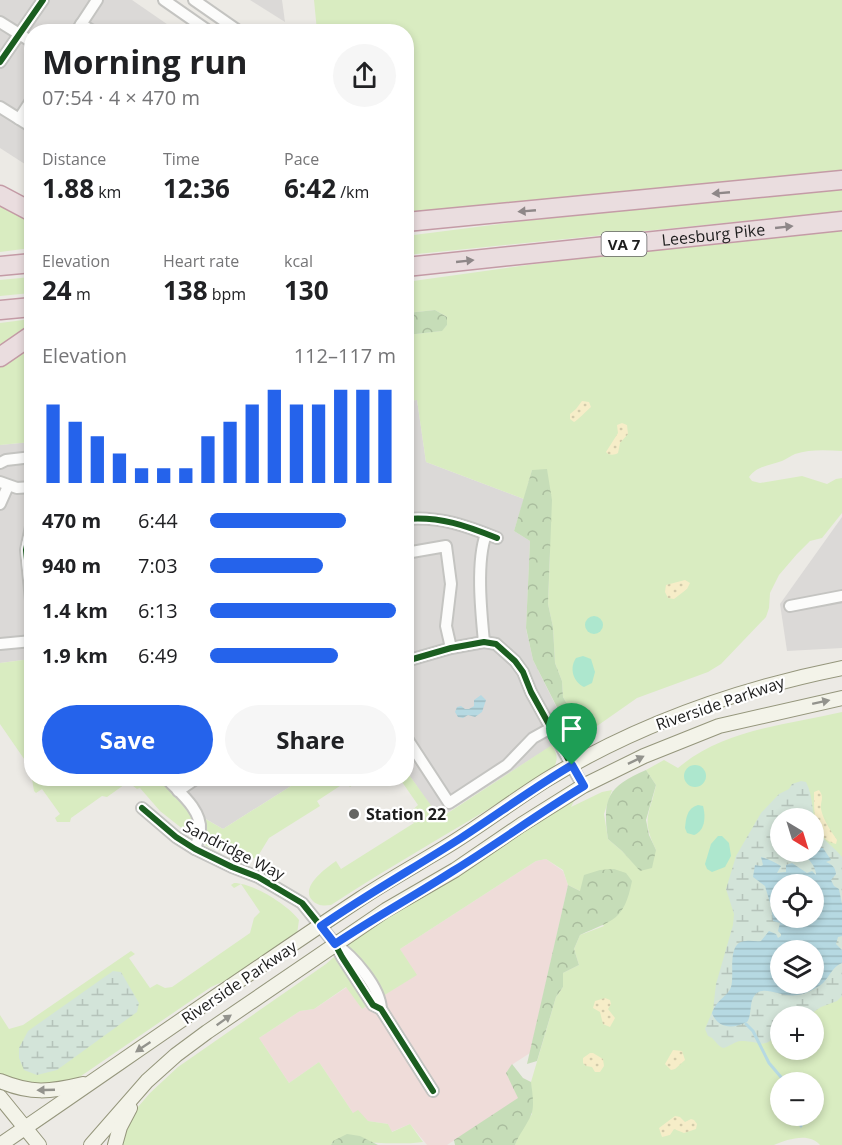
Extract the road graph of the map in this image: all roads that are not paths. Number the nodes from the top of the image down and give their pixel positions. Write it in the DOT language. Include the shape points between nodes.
graph roads {
  1 [pos="43,0"];
  2 [pos="97,0"];
  3 [pos="164,0"];
  4 [pos="194,0"];
  5 [pos="0,22"];
  6 [pos="26,24"];
  7 [pos="82,24"];
  8 [pos="198,24"];
  9 [pos="228,24"];
  10 [pos="24,27"];
  11 [pos="19,34"];
  12 [pos="24,37"];
  13 [pos="0,62"];
  14 [pos="0,107"];
  15 [pos="24,111"];
  16 [pos="19,119"];
  17 [pos="24,122"];
  18 [pos="842,180"];
  19 [pos="0,195"];
  20 [pos="24,208"];
  21 [pos="414,221"];
  22 [pos="842,221"];
  23 [pos="24,263"];
  24 [pos="0,266"];
  25 [pos="414,266"];
  26 [pos="24,308"];
  27 [pos="0,310"];
  28 [pos="24,340"];
  29 [pos="0,357"];
  30 [pos="24,458"];
  31 [pos="0,463"];
  32 [pos="4,484"];
  33 [pos="24,488"];
  34 [pos="0,504"];
  35 [pos="414,519"];
  36 [pos="486,534"];
  37 [pos="497,538"];
  38 [pos="414,552"];
  39 [pos="842,596"];
  40 [pos="790,606"];
  41 [pos="24,642"];
  42 [pos="484,642"];
  43 [pos="0,644"];
  44 [pos="451,648"];
  45 [pos="414,659"];
  46 [pos="842,668"];
  47 [pos="842,698"];
  48 [pos="551,728"];
  49 [pos="414,749"];
  50 [pos="572,765"];
  51 [pos="173,786"];
  52 [pos="185,786"];
  53 [pos="584,786"];
  54 [pos="178,791"];
  55 [pos="142,808"];
  56 [pos="195,849"];
  57 [pos="321,926"];
  58 [pos="335,944"];
  59 [pos="0,1081"];
  60 [pos="93,1081"];
  61 [pos="147,1081"];
  62 [pos="433,1091"];
  63 [pos="0,1097"];
  64 [pos="24,1128"];
  65 [pos="0,1145"];
  66 [pos="39,1145"];
  67 [pos="91,1145"];
  68 [pos="115,1145"];
  1 -- 6 [label="street"];
  2 -- 7 [label="street"];
  3 -- 8 [label="street"];
  4 -- 9 [label="street"];
  5 -- 11 [label="street"];
  10 -- 11 [label="street"];
  11 -- 12 [label="street"];
  11 -- 13 [label="street"];
  14 -- 16 [label="street"];
  15 -- 16 [label="street"];
  16 -- 17 [label="street"];
  18 -- 21 [label="highway, one-way"];
  19 -- 20 [label="highway"];
  25 -- 22 [label="highway, Leesburg Pike / VA 7, one-way"];
  23 -- 24 [label="highway"];
  26 -- 27 [label="highway"];
  28 -- 29 [label="highway"];
  30 -- 31 [label="street"];
  32 -- 33 [label="street"];
  32 -- 34 [label="street"];
  35 -- 36 [label="street" via="454,522"];
  36 -- 37 [label="street"];
  36 -- 42 [label="street" via="482,546"];
  38 -- 44 [label="street" via="446,546 451,584 446,626"];
  39 -- 40 [label="street"];
  41 -- 43 [label="street"];
  42 -- 44 [label="street"];
  42 -- 48 [label="street" via="496,644 515,661"];
  44 -- 45 [label="street"];
  46 -- 50 [label="main road, Riverside Parkway" via="758,688 690,710"];
  53 -- 47 [label="main road, Riverside Parkway, one-way" via="644,756 719,726"];
  48 -- 49 [label="street" via="533,738 507,765 449,803"];
  48 -- 50 [label="street"];
  50 -- 53 [label="street"];
  50 -- 57 [label="main road, Riverside Parkway"];
  51 -- 54 [label="street"];
  52 -- 54 [label="street"];
  53 -- 58 [label="main road, Riverside Parkway"];
  54 -- 56 [label="street" via="199,820"];
  55 -- 56 [label="street, Sandridge Way"];
  56 -- 57 [label="street, Sandridge Way" via="294,897"];
  57 -- 58 [label="street, Sandridge Way"];
  57 -- 60 [label="main road, Riverside Parkway, one-way"];
  61 -- 58 [label="main road, Riverside Parkway, one-way" via="207,1032"];
  58 -- 62 [label="street, Sandridge Way"];
  60 -- 59 [label="main road, one-way" via="54,1091 31,1091"];
  60 -- 64 [label="main road, Riverside Parkway"];
  61 -- 67 [label="main road, Riverside Parkway"];
  61 -- 68 [label="main road" via="120,1127"];
  63 -- 64 [label="main road"];
  64 -- 65 [label="main road, Riverside Parkway"];
  64 -- 66 [label="main road"];
}
